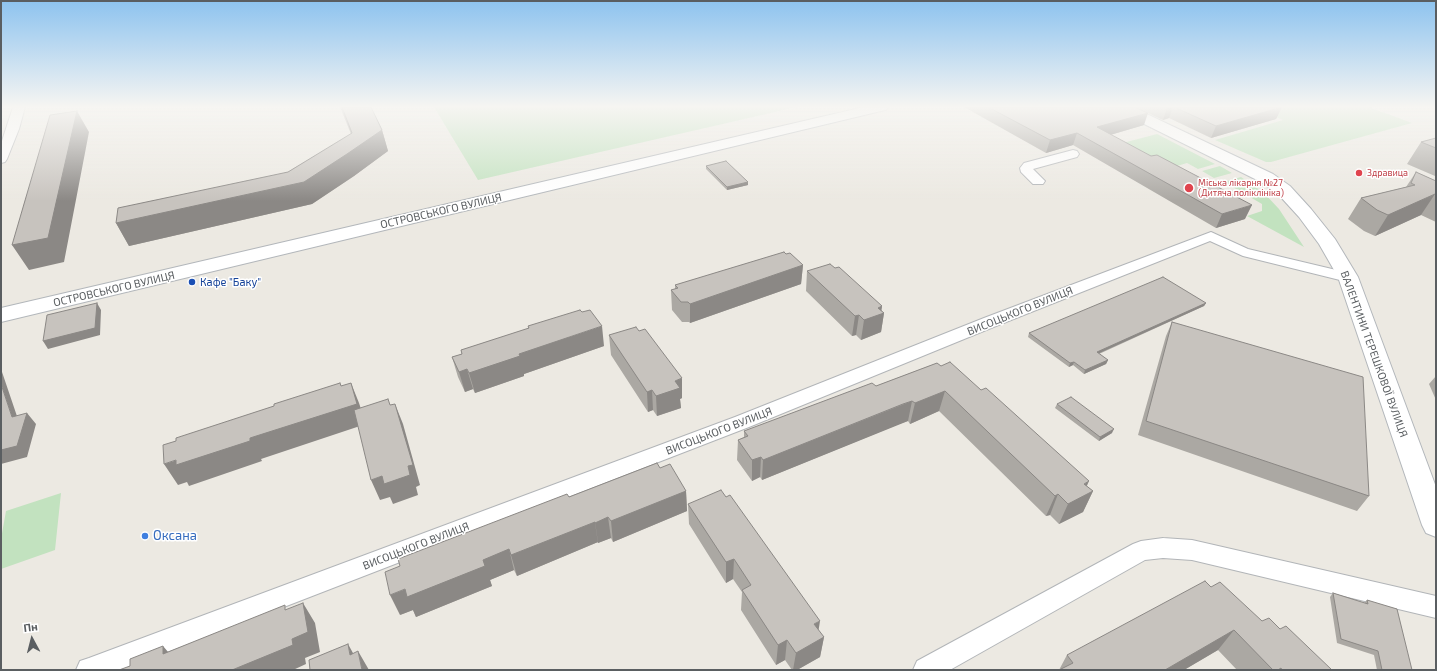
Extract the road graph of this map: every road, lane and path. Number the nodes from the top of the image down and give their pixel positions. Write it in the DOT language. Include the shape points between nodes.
graph roads {
  1 [pos="9,138"];
  2 [pos="709,138"];
  3 [pos="749,138"];
  4 [pos="1187,138"];
  5 [pos="1073,154"];
  6 [pos="1,159"];
  7 [pos="1038,181"];
  8 [pos="1348,277"];
  9 [pos="1,301"];
  10 [pos="1,315"];
  11 [pos="1436,525"];
  12 [pos="1436,608"];
  13 [pos="89,670"];
  14 [pos="926,670"];
  1 -- 6 [label="street"];
  2 -- 9 [label="street, ОСТРОВСЬКОГО ВУЛИЦЯ"];
  3 -- 10 [label="street, ОСТРОВСЬКОГО ВУЛИЦЯ"];
  4 -- 8 [label="street, ВАЛЕНТИНИ ТЕРЕШКОВОЇ ВУЛИЦЯ" via="1253,170 1284,190 1328,243"];
  5 -- 7 [label="street" via="1028,166 1027,172"];
  8 -- 11 [label="street, ВАЛЕНТИНИ ТЕРЕШКОВОЇ ВУЛИЦЯ"];
  8 -- 13 [label="street, ВИСОЦЬКОГО ВУЛИЦЯ" via="1243,252 1211,236 742,422"];
  12 -- 14 [label="street" via="1192,550 1163,548 1140,551"];
}
